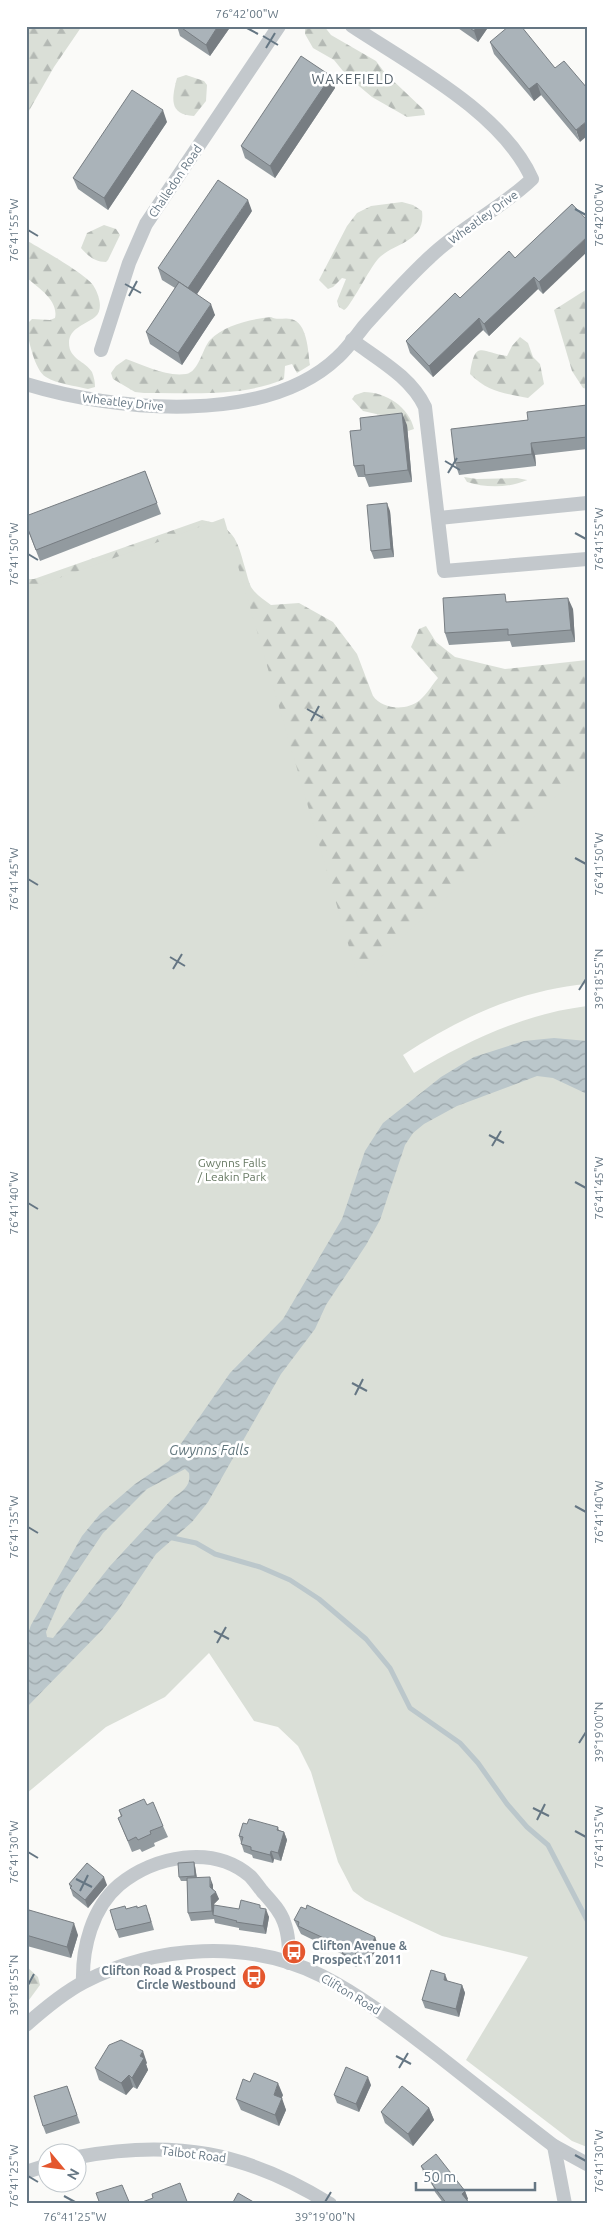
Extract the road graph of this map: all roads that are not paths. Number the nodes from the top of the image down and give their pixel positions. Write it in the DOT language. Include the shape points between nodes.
graph roads {
  1 [pos="279,26"];
  2 [pos="352,26"];
  3 [pos="352,340"];
  4 [pos="101,350"];
  5 [pos="26,384"];
  6 [pos="587,503"];
  7 [pos="439,518"];
  8 [pos="587,559"];
  9 [pos="289,1963"];
  10 [pos="83,1982"];
  11 [pos="26,2025"];
  12 [pos="554,2146"];
  13 [pos="88,2156"];
  14 [pos="587,2164"];
  15 [pos="38,2168"];
  16 [pos="26,2172"];
  17 [pos="330,2204"];
  18 [pos="564,2204"];
  1 -- 4 [label="street, Challedon Road" via="146,224 129,263"];
  2 -- 3 [label="street, Wheatley Drive" via="456,95 514,147 532,179 432,255"];
  3 -- 5 [label="street, Wheatley Drive" via="338,357 298,385 224,404 138,405 66,396"];
  3 -- 7 [label="street" via="409,383 425,407"];
  6 -- 7 [label="street"];
  7 -- 8 [label="street" via="444,571"];
  9 -- 10 [label="street, Clifton Road" via="254,1955 185,1952 152,1958"];
  9 -- 10 [label="street" via="289,1940 284,1920 249,1876 229,1864 185,1857 162,1861 118,1886 90,1930 84,1950"];
  9 -- 12 [label="street, Clifton Road" via="321,1975 362,1998"];
  10 -- 11 [label="street, Clifton Road" via="44,2008"];
  12 -- 14 [label="street, Clifton Road"];
  12 -- 18 [label="street"];
  13 -- 17 [label="street, Talbot Road" via="140,2149 217,2154 252,2164"];
  15 -- 16 [label="street"];
}
